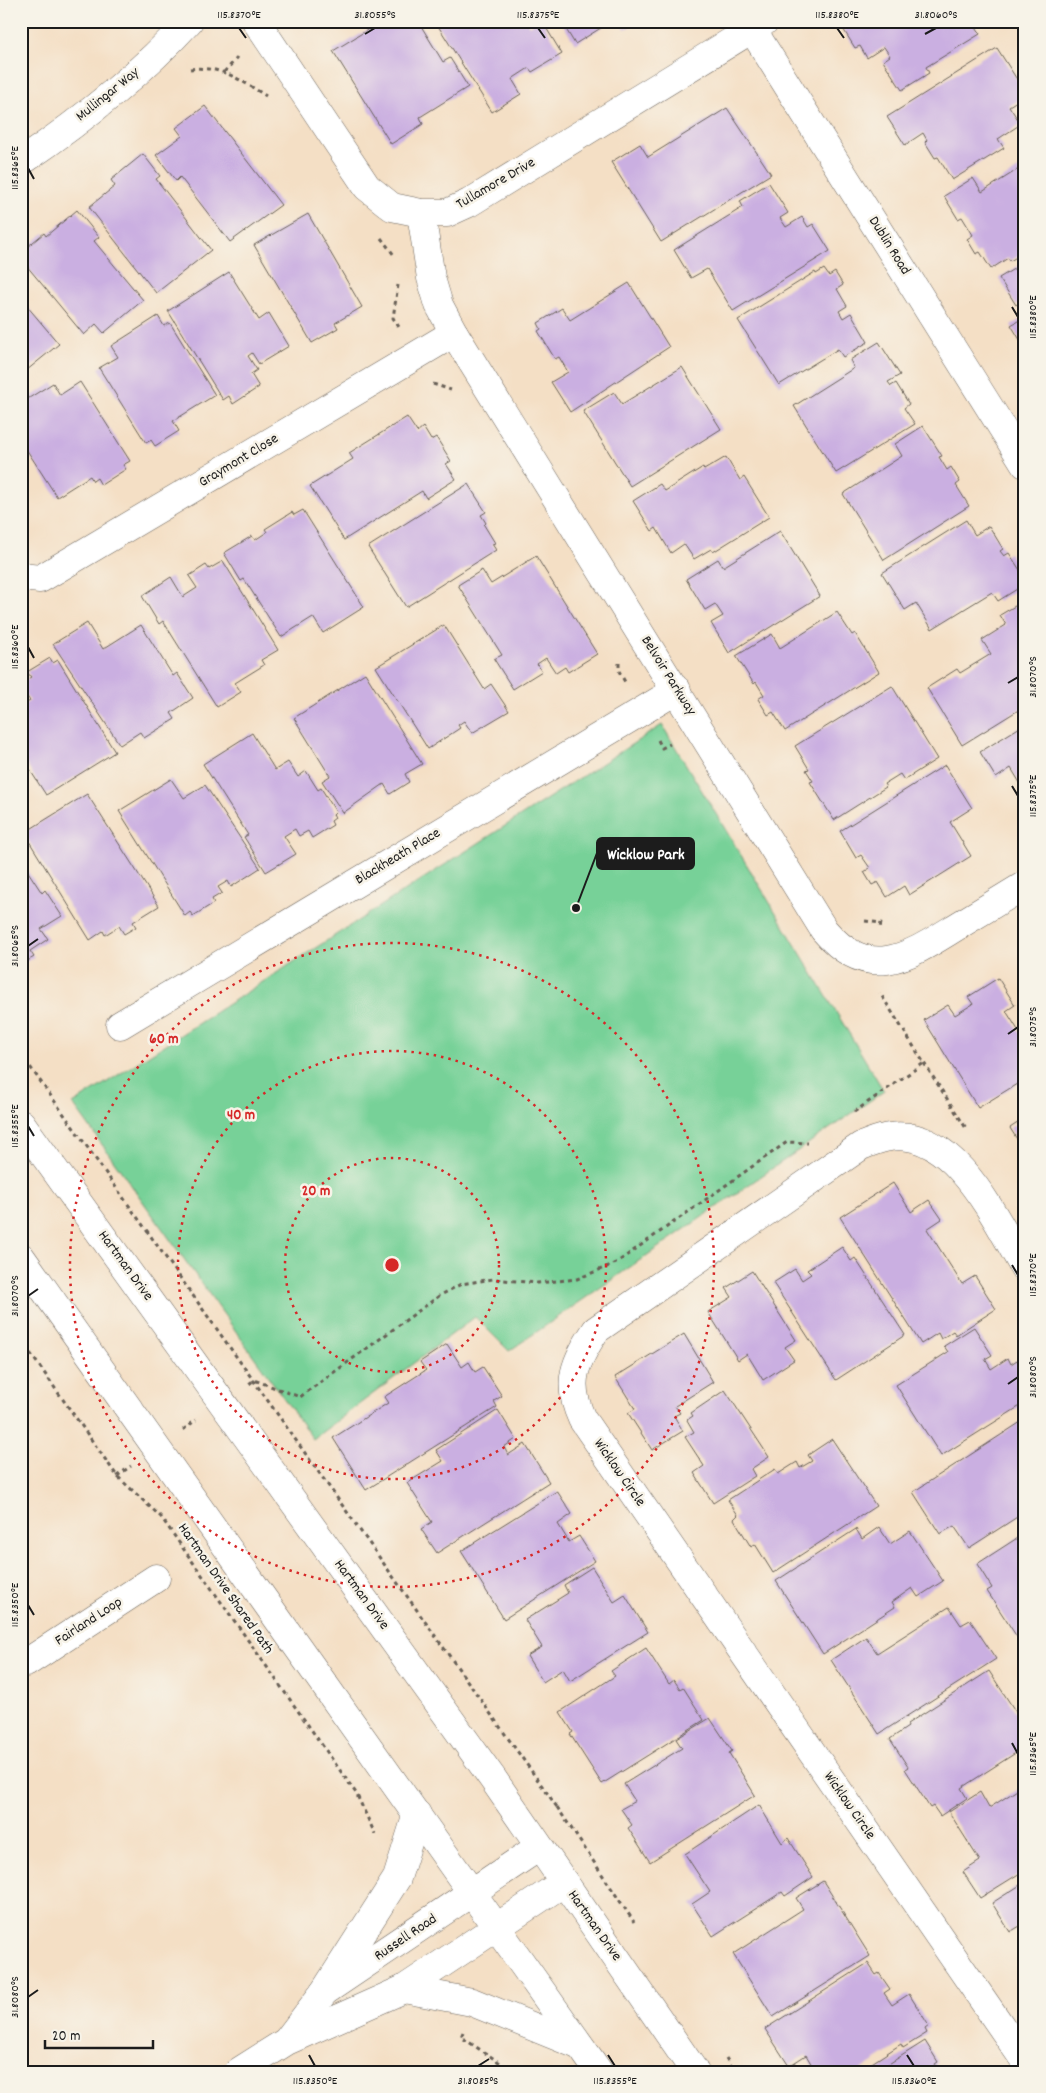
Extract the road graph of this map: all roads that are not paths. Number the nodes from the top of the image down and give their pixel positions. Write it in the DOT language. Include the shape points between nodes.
graph roads {
  1 [pos="189,21"];
  2 [pos="256,21"];
  3 [pos="759,25"];
  4 [pos="21,162"];
  5 [pos="421,213"];
  6 [pos="454,333"];
  7 [pos="1025,464"];
  8 [pos="21,577"];
  9 [pos="677,690"];
  10 [pos="1025,884"];
  11 [pos="120,1025"];
  12 [pos="21,1123"];
  13 [pos="21,1257"];
  14 [pos="1025,1268"];
  15 [pos="156,1578"];
  16 [pos="21,1663"];
  17 [pos="417,1814"];
  18 [pos="539,1848"];
  19 [pos="563,1883"];
  20 [pos="473,1893"];
  21 [pos="496,1927"];
  22 [pos="404,1989"];
  23 [pos="324,1992"];
  24 [pos="287,2042"];
  25 [pos="578,2045"];
  26 [pos="1025,2061"];
  27 [pos="238,2072"];
  28 [pos="599,2072"];
  29 [pos="695,2072"];
  1 -- 4 [label="street, Mullingar Way" via="160,54 56,138"];
  2 -- 5 [label="street, Tullamore Drive" via="367,187 392,207"];
  3 -- 5 [label="street, Tullamore Drive" via="469,203 447,213"];
  3 -- 7 [label="street, Dublin Road"];
  5 -- 6 [label="street, Belvoir Parkway" via="439,305"];
  6 -- 8 [label="street, Graymont Close" via="40,579"];
  6 -- 9 [label="street, Belvoir Parkway"];
  9 -- 10 [label="street, Belvoir Parkway" via="824,930 838,946 854,955 892,960 913,953"];
  9 -- 11 [label="street, Blackheath Place"];
  12 -- 18 [label="street, Hartman Drive" via="493,1779"];
  13 -- 17 [label="street"];
  14 -- 26 [label="street, Wicklow Circle" via="966,1173 944,1153 920,1140 890,1136 861,1146 596,1330 581,1353 573,1378 574,1401 582,1419"];
  15 -- 16 [label="street, Fairland Loop" via="26,1663"];
  17 -- 20 [label="street"];
  17 -- 23 [label="street" via="397,1878"];
  18 -- 19 [label="street, Hartman Drive"];
  18 -- 20 [label="street, Russell Road"];
  19 -- 21 [label="street, Russell Road"];
  19 -- 29 [label="street, Hartman Drive"];
  20 -- 21 [label="street"];
  20 -- 23 [label="street, Russell Road"];
  21 -- 22 [label="street, Russell Road"];
  21 -- 25 [label="street"];
  22 -- 24 [label="street, Russell Road"];
  22 -- 25 [label="street" via="472,2002"];
  23 -- 24 [label="street, Russell Road"];
  24 -- 27 [label="street, Russell Road"];
  25 -- 28 [label="street"];
}
